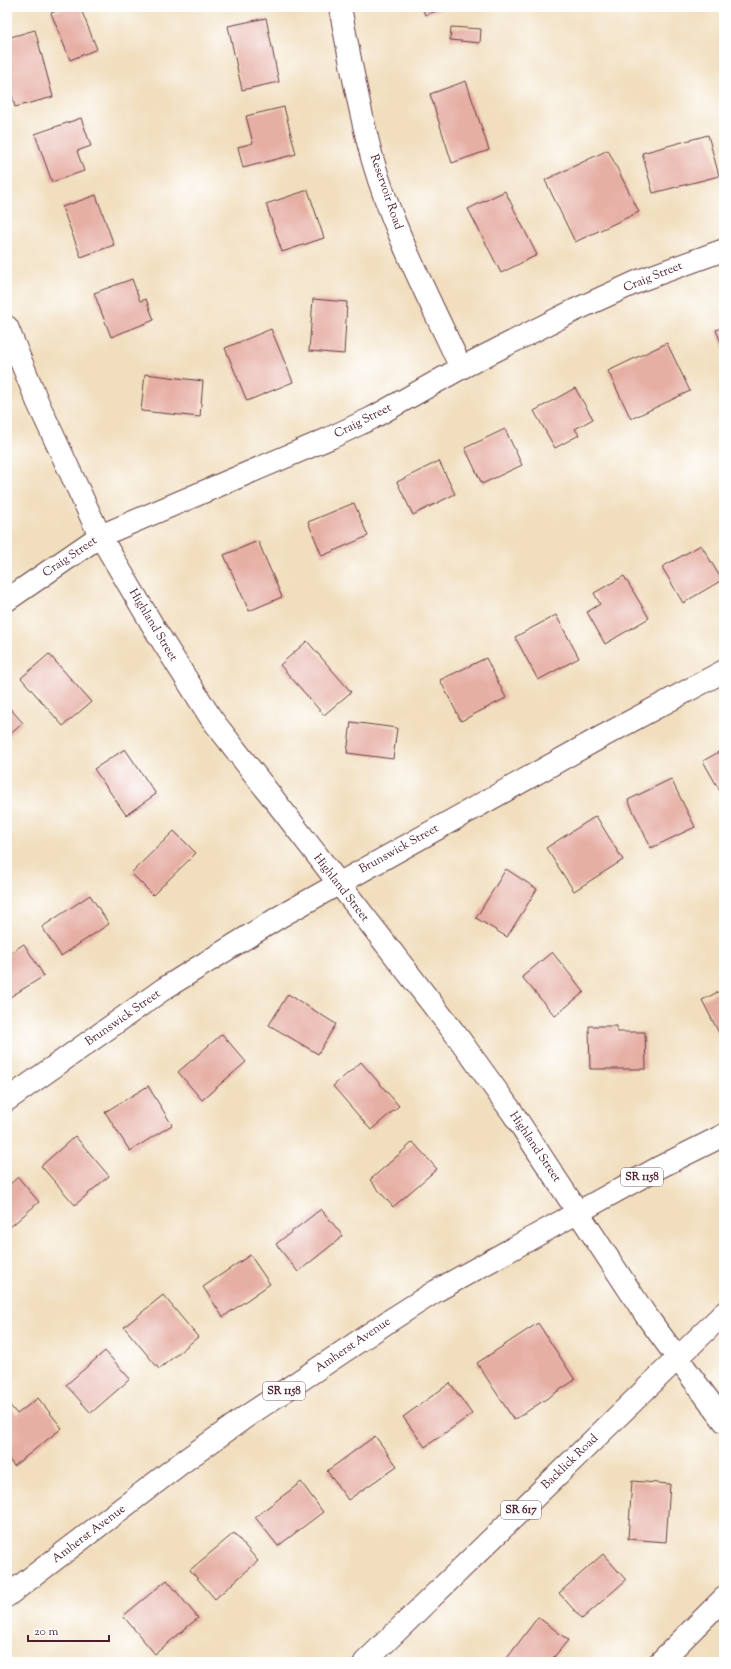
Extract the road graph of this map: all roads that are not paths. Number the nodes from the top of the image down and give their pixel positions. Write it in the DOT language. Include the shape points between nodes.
graph roads {
  1 [pos="340,7"];
  2 [pos="724,250"];
  3 [pos="7,327"];
  4 [pos="462,368"];
  5 [pos="100,536"];
  6 [pos="7,600"];
  7 [pos="724,671"];
  8 [pos="338,883"];
  9 [pos="7,1100"];
  10 [pos="724,1135"];
  11 [pos="579,1212"];
  12 [pos="724,1313"];
  13 [pos="677,1358"];
  14 [pos="724,1420"];
  15 [pos="7,1596"];
  16 [pos="724,1598"];
  17 [pos="365,1662"];
  18 [pos="660,1662"];
  1 -- 4 [label="street, Reservoir Road" via="353,78 374,162 394,221"];
  2 -- 4 [label="street, Craig Street" via="627,286"];
  3 -- 5 [label="street, Highland Street" via="38,403"];
  4 -- 5 [label="street, Craig Street" via="372,418 330,438"];
  5 -- 6 [label="street, Craig Street"];
  5 -- 8 [label="street, Highland Street" via="211,718"];
  7 -- 8 [label="street, Brunswick Street"];
  8 -- 9 [label="street, Brunswick Street" via="165,988"];
  8 -- 11 [label="street, Highland Street" via="460,1040"];
  10 -- 11 [label="street, Amherst Avenue / SR 1158"];
  11 -- 13 [label="street, Highland Street" via="644,1314"];
  11 -- 15 [label="street, Amherst Avenue / SR 1158" via="436,1291 247,1416"];
  12 -- 13 [label="street, Backlick Road / SR 617"];
  13 -- 14 [label="street, Highland Street"];
  13 -- 17 [label="street, Backlick Road / SR 617"];
  16 -- 18 [label="street"];
}
